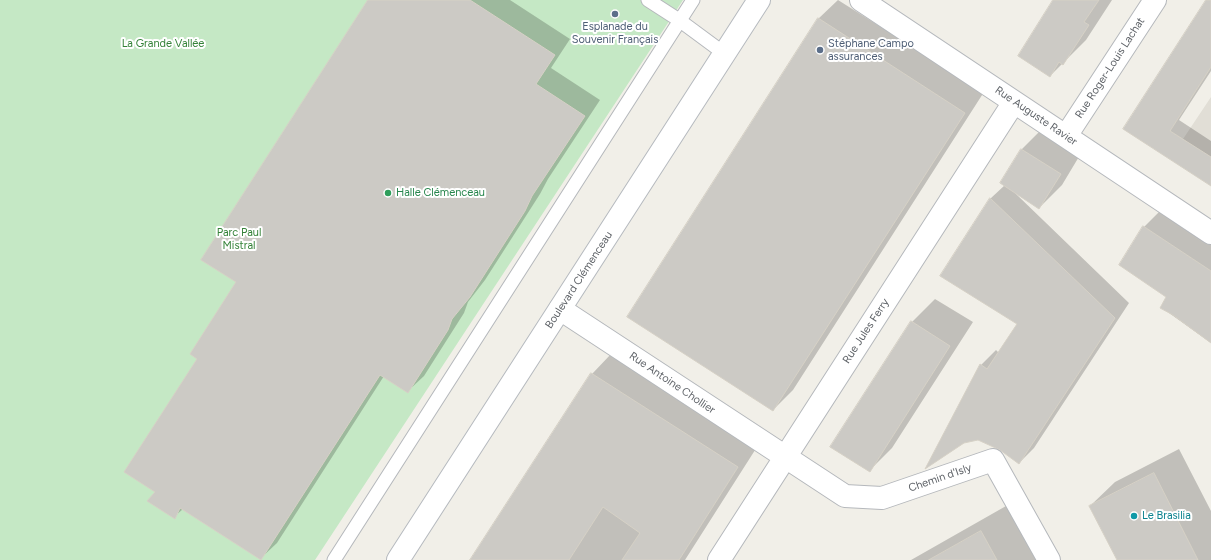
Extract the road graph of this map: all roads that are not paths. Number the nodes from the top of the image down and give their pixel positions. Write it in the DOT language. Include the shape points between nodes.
graph roads {
  1 [pos="648,0"];
  2 [pos="693,0"];
  3 [pos="759,0"];
  4 [pos="861,0"];
  5 [pos="1155,0"];
  6 [pos="679,20"];
  7 [pos="725,54"];
  8 [pos="1014,102"];
  9 [pos="1066,136"];
  10 [pos="1211,233"];
  11 [pos="560,309"];
  12 [pos="785,457"];
  13 [pos="334,560"];
  14 [pos="398,560"];
  15 [pos="719,560"];
  16 [pos="1049,560"];
  1 -- 6 [label="lane"];
  2 -- 6 [label="lane"];
  3 -- 7 [label="street, Boulevard Clémenceau"];
  4 -- 8 [label="street, Rue Auguste Ravier"];
  5 -- 9 [label="street, Rue Roger-Louis Lachat"];
  6 -- 7 [label="lane"];
  6 -- 13 [label="lane"];
  7 -- 11 [label="street, Boulevard Clémenceau"];
  8 -- 9 [label="street, Rue Auguste Ravier"];
  8 -- 12 [label="street, Rue Jules Ferry"];
  9 -- 10 [label="street, Rue Auguste Ravier"];
  11 -- 12 [label="street, Rue Antoine Chollier"];
  11 -- 14 [label="street, Boulevard Clémenceau"];
  12 -- 15 [label="street, Rue Jules Ferry"];
  12 -- 16 [label="street, Chemin d'Isly" via="845,496 882,498 993,460"];
}
